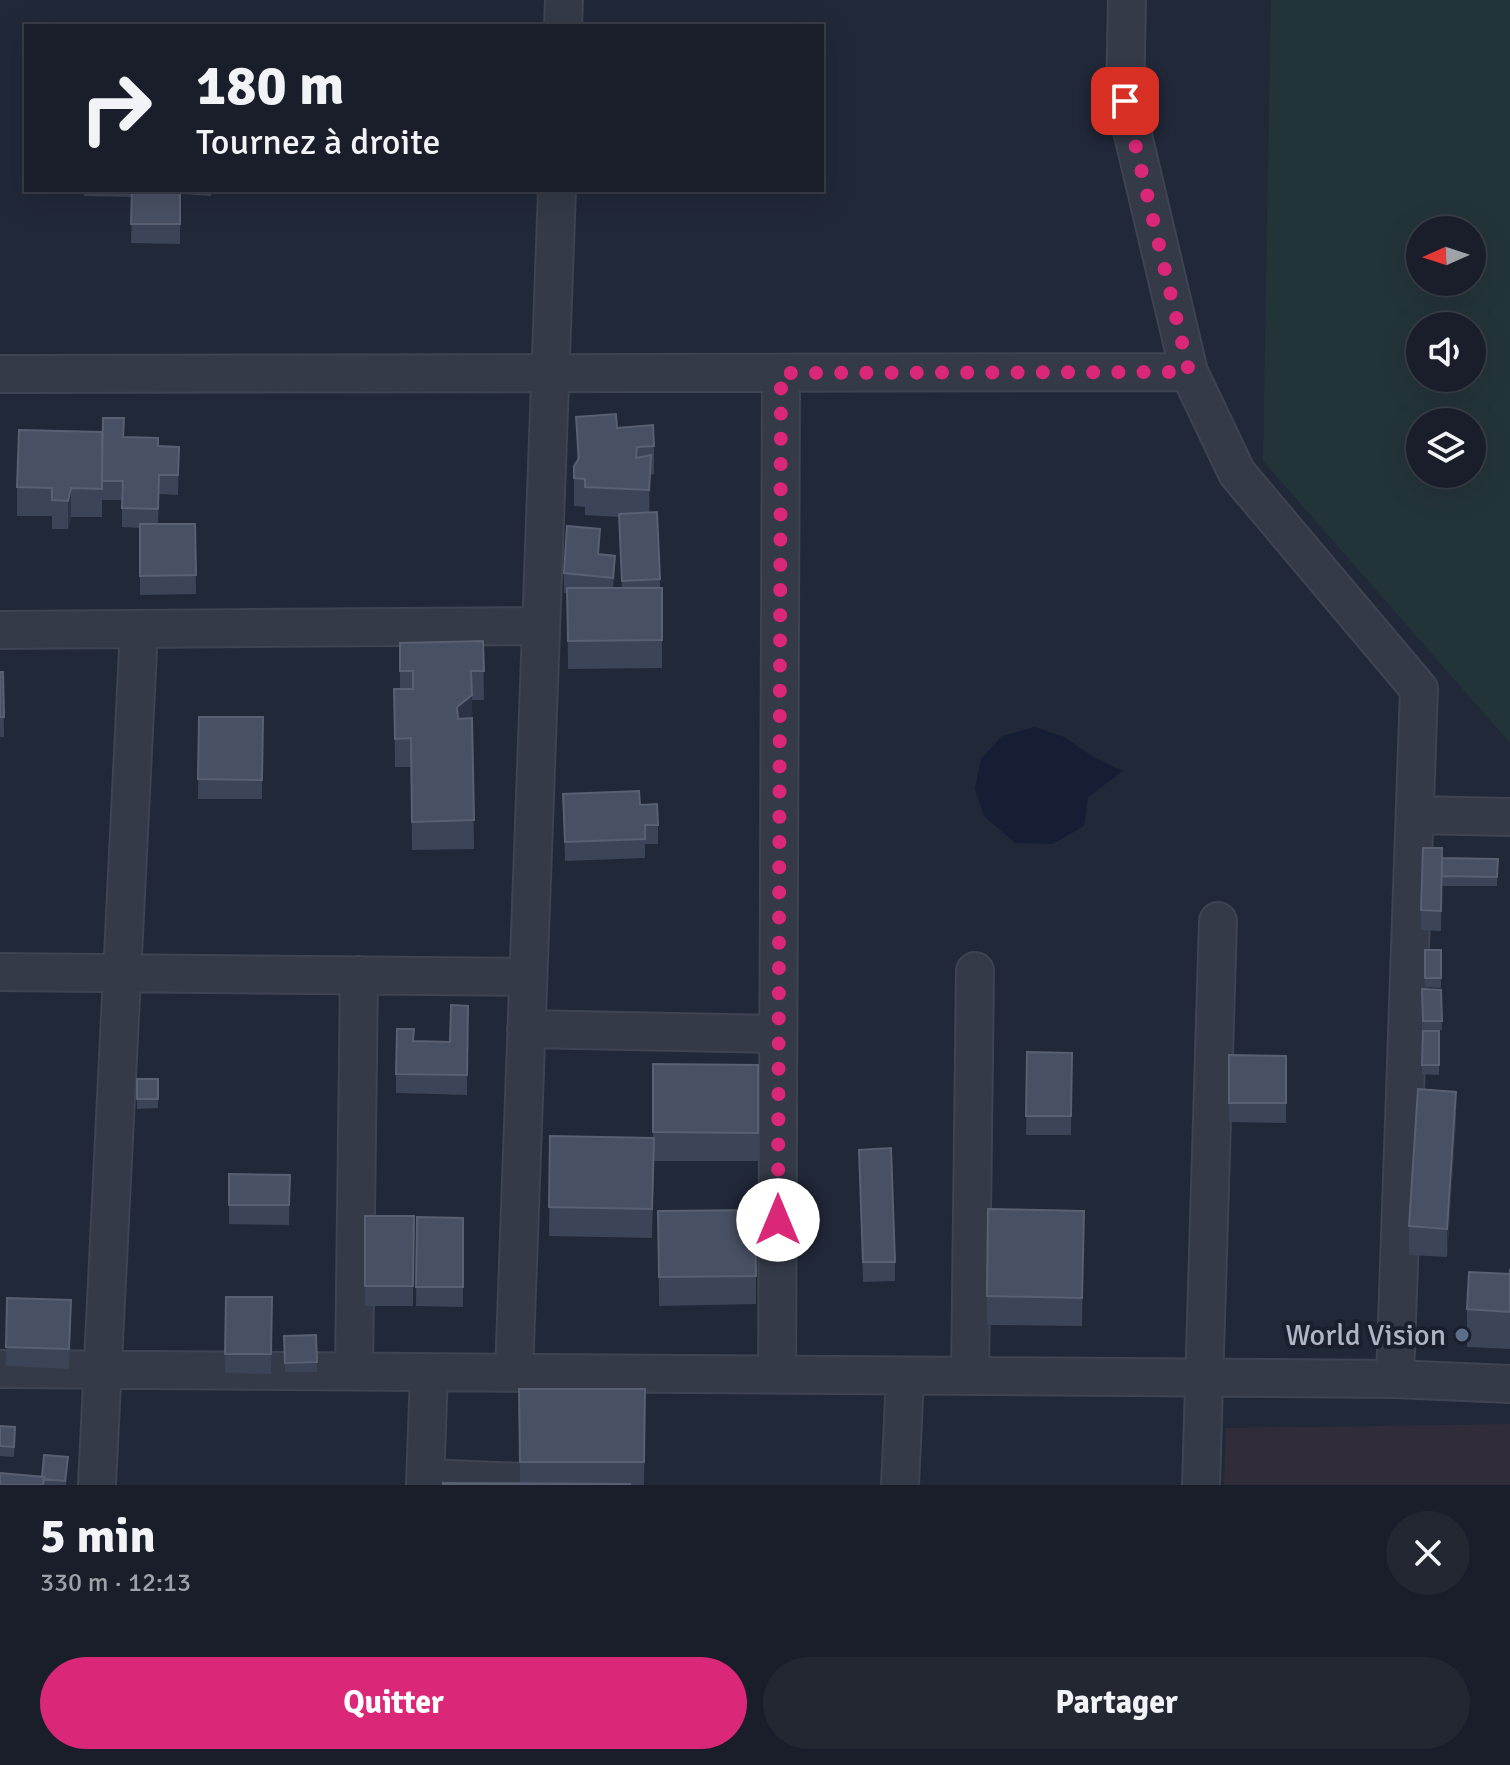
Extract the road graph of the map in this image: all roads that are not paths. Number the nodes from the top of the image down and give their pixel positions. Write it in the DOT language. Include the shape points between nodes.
graph roads {
  1 [pos="564,0"];
  2 [pos="1127,0"];
  3 [pos="563,24"];
  4 [pos="557,192"];
  5 [pos="1189,372"];
  6 [pos="551,373"];
  7 [pos="781,373"];
  8 [pos="0,374"];
  9 [pos="541,626"];
  10 [pos="139,629"];
  11 [pos="0,630"];
  12 [pos="1415,815"];
  13 [pos="1510,817"];
  14 [pos="1218,921"];
  15 [pos="975,971"];
  16 [pos="0,972"];
  17 [pos="121,973"];
  18 [pos="359,975"];
  19 [pos="528,977"];
  20 [pos="526,1029"];
  21 [pos="778,1034"];
  22 [pos="0,1369"];
  23 [pos="102,1370"];
  24 [pos="354,1371"];
  25 [pos="429,1372"];
  26 [pos="514,1373"];
  27 [pos="777,1375"];
  28 [pos="905,1376"];
  29 [pos="970,1376"];
  30 [pos="1205,1378"];
  31 [pos="1395,1379"];
  32 [pos="1510,1384"];
  33 [pos="426,1482"];
  34 [pos="97,1485"];
  35 [pos="599,1485"];
  36 [pos="900,1485"];
  37 [pos="1201,1485"];
  1 -- 3 [label="street"];
  2 -- 5 [label="street" via="1125,101"];
  4 -- 6 [label="street"];
  5 -- 7 [label="street"];
  5 -- 12 [label="street" via="1237,473 1419,689"];
  6 -- 7 [label="street"];
  6 -- 8 [label="street"];
  6 -- 9 [label="street"];
  7 -- 21 [label="street"];
  9 -- 10 [label="street"];
  9 -- 19 [label="street"];
  10 -- 11 [label="street"];
  10 -- 17 [label="street"];
  12 -- 13 [label="street"];
  12 -- 31 [label="street"];
  14 -- 30 [label="street"];
  15 -- 29 [label="street"];
  16 -- 17 [label="street"];
  17 -- 18 [label="street"];
  17 -- 23 [label="street"];
  18 -- 19 [label="street"];
  18 -- 24 [label="street"];
  19 -- 20 [label="street"];
  20 -- 21 [label="street"];
  20 -- 26 [label="street"];
  21 -- 27 [label="street"];
  22 -- 23 [label="street"];
  23 -- 24 [label="street"];
  23 -- 34 [label="street"];
  24 -- 25 [label="street"];
  25 -- 26 [label="street"];
  25 -- 33 [label="street"];
  26 -- 27 [label="street"];
  27 -- 28 [label="street"];
  28 -- 29 [label="street"];
  28 -- 36 [label="street"];
  29 -- 30 [label="street"];
  30 -- 31 [label="street"];
  30 -- 37 [label="street"];
  31 -- 32 [label="street"];
  33 -- 35 [label="street"];
}
